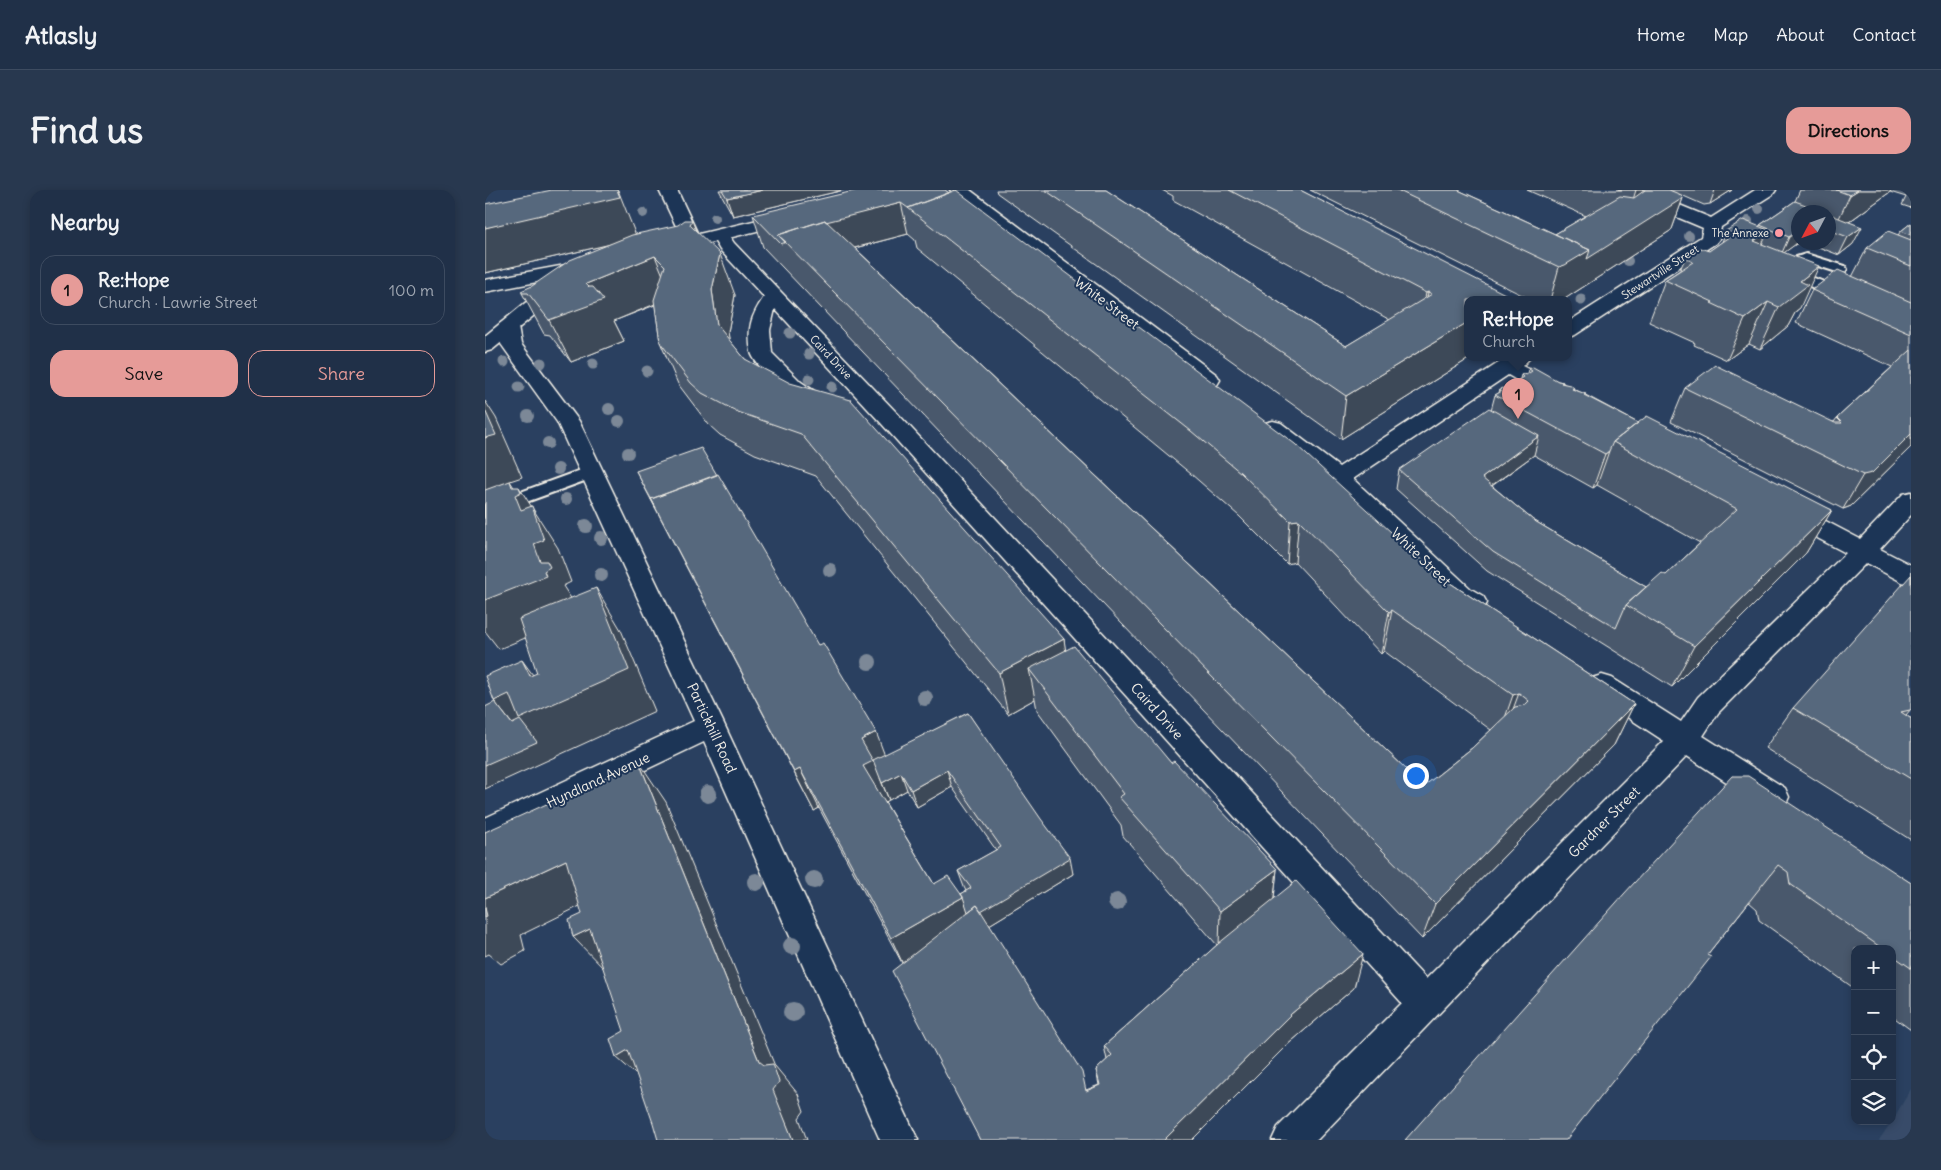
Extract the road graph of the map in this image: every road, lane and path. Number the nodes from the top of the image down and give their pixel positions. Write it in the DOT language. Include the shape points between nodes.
graph roads {
  1 [pos="668,190"];
  2 [pos="959,190"];
  3 [pos="1628,190"];
  4 [pos="1767,190"];
  5 [pos="807,214"];
  6 [pos="1712,225"];
  7 [pos="720,235"];
  8 [pos="692,241"];
  9 [pos="647,253"];
  10 [pos="1777,268"];
  11 [pos="1840,269"];
  12 [pos="1765,276"];
  13 [pos="485,286"];
  14 [pos="1829,289"];
  15 [pos="774,296"];
  16 [pos="1847,297"];
  17 [pos="508,327"];
  18 [pos="1572,328"];
  19 [pos="485,346"];
  20 [pos="1513,362"];
  21 [pos="1227,394"];
  22 [pos="1576,402"];
  23 [pos="889,418"];
  24 [pos="1259,418"];
  25 [pos="592,472"];
  26 [pos="1338,478"];
  27 [pos="1911,500"];
  28 [pos="1767,502"];
  29 [pos="485,511"];
  30 [pos="1863,551"];
  31 [pos="1911,576"];
  32 [pos="1495,617"];
  33 [pos="1586,675"];
  34 [pos="711,726"];
  35 [pos="1685,739"];
  36 [pos="1794,810"];
  37 [pos="485,833"];
  38 [pos="1425,1004"];
  39 [pos="899,1140"];
  40 [pos="1291,1140"];
  1 -- 8 [label="street"];
  2 -- 21 [label="street, White Street"];
  3 -- 6 [label="street"];
  4 -- 6 [label="street, Stewartville Street"];
  5 -- 7 [label="street"];
  6 -- 18 [label="street, Stewartville Street" via="1710,239"];
  7 -- 8 [label="street"];
  7 -- 15 [label="street, Caird Drive"];
  8 -- 9 [label="street"];
  10 -- 11 [label="lane" via="1806,258"];
  10 -- 12 [label="lane"];
  10 -- 14 [label="lane"];
  13 -- 17 [label="street" via="603,264 558,286"];
  14 -- 16 [label="street"];
  15 -- 23 [label="street, Caird Drive"];
  15 -- 23 [label="street" via="763,313 760,330 762,354 776,371 813,402"];
  17 -- 19 [label="street"];
  17 -- 25 [label="street, Partickhill Road" via="511,344 568,421"];
  20 -- 22 [label="street"];
  20 -- 26 [label="street"];
  23 -- 38 [label="street, Caird Drive"];
  24 -- 26 [label="street, White Street"];
  25 -- 29 [label="lane"];
  25 -- 34 [label="street, Partickhill Road"];
  26 -- 32 [label="street, White Street" via="1462,596"];
  27 -- 30 [label="street, Gardner Street"];
  28 -- 30 [label="street"];
  30 -- 31 [label="street"];
  30 -- 35 [label="street, Gardner Street" via="1707,704"];
  33 -- 35 [label="street"];
  34 -- 37 [label="street, Hyndland Avenue"];
  34 -- 39 [label="street, Partickhill Road"];
  35 -- 36 [label="street"];
  35 -- 38 [label="street, Gardner Street"];
  38 -- 40 [label="street, Gardner Street"];
}
